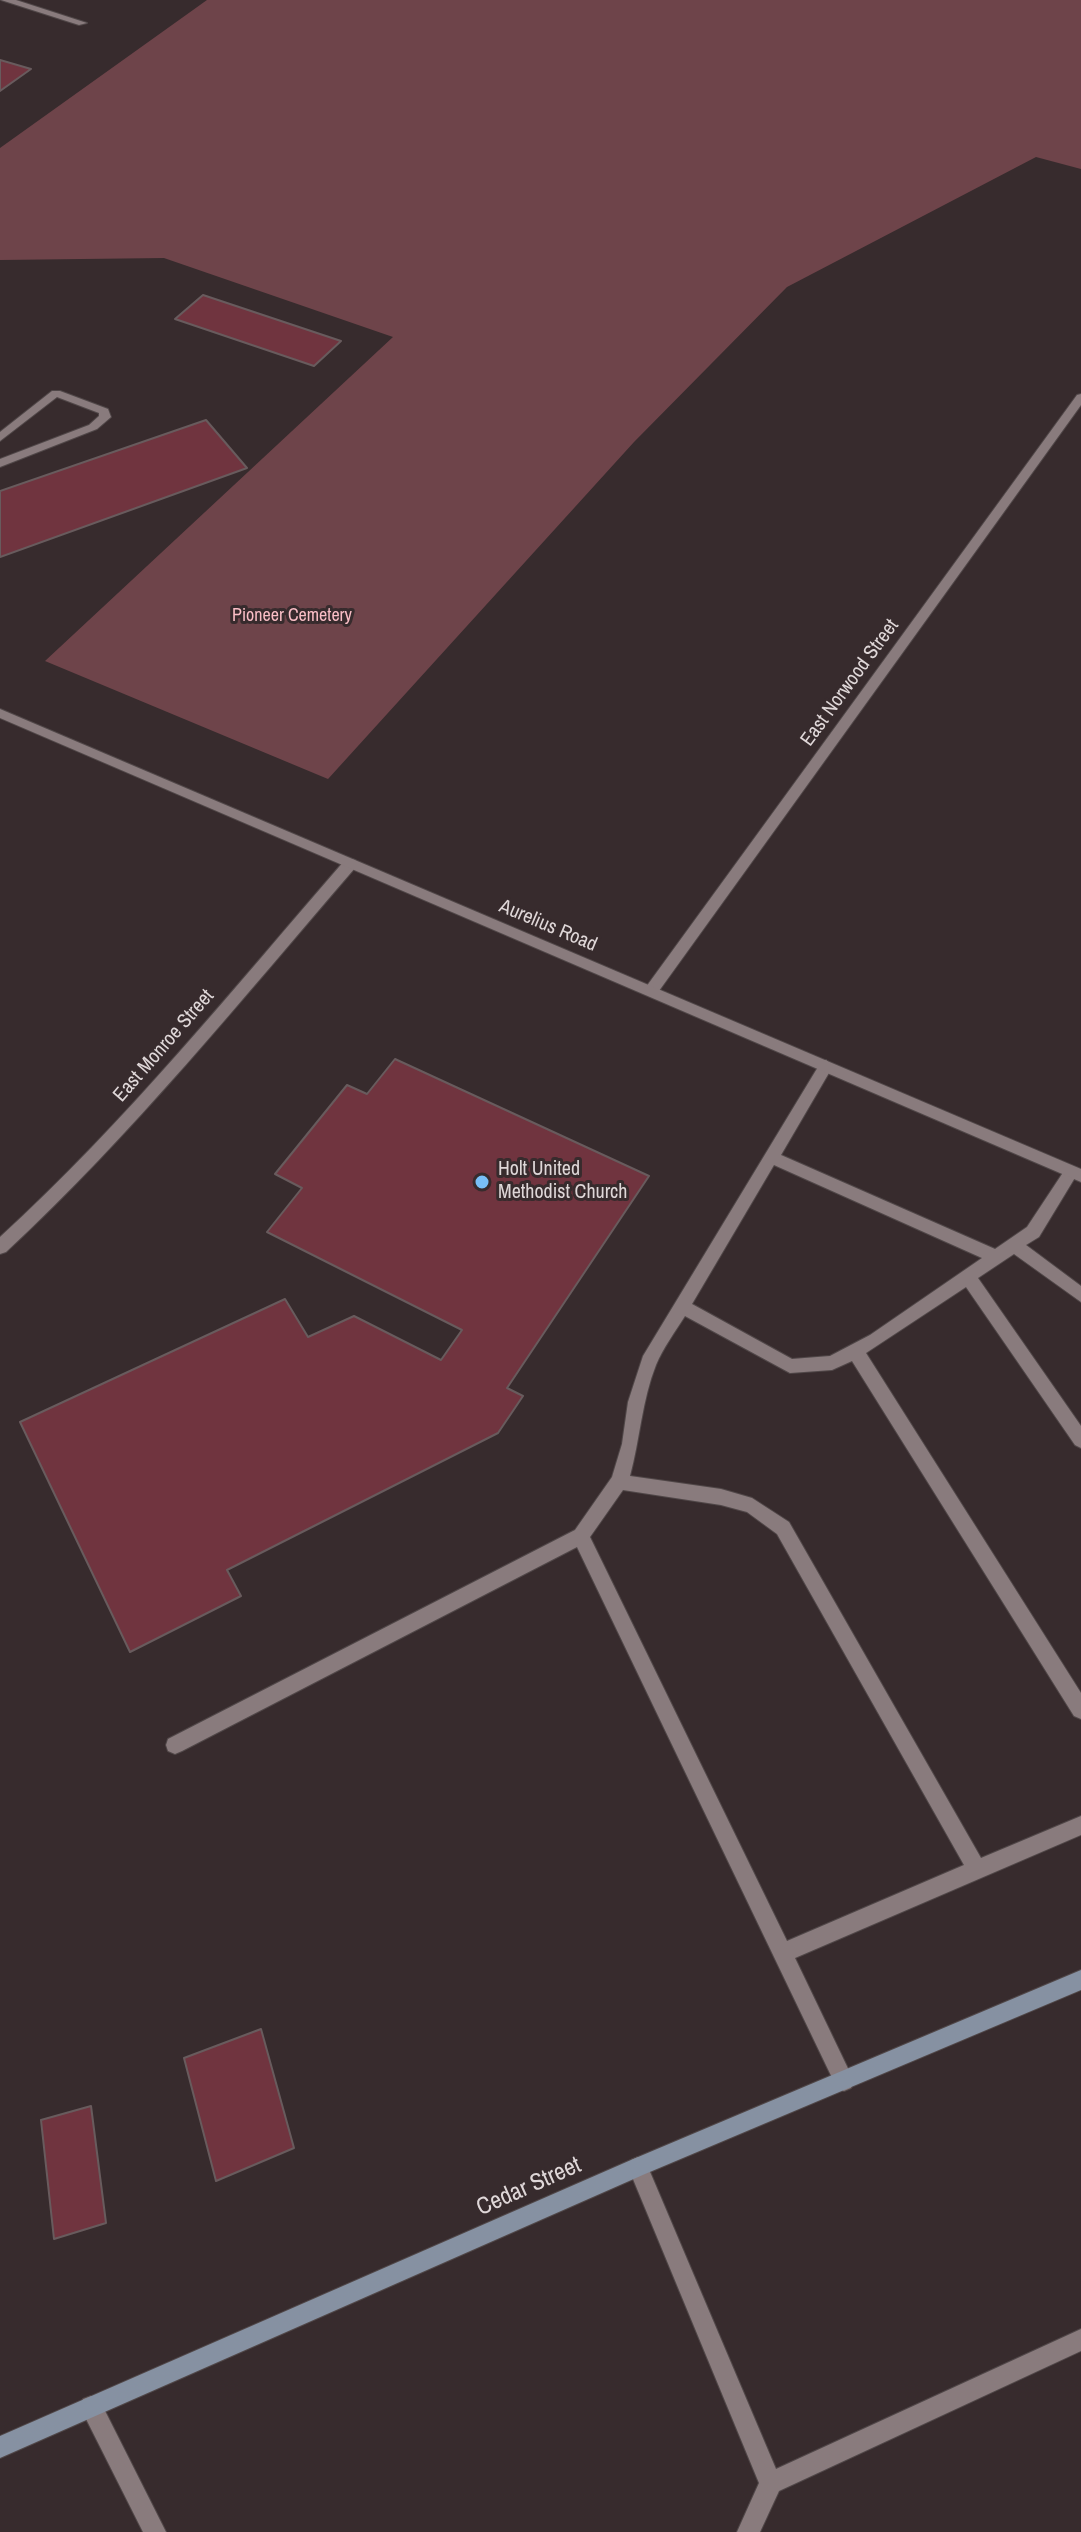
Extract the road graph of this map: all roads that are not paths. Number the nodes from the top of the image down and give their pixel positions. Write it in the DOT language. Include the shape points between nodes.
graph roads {
  1 [pos="6,0"];
  2 [pos="82,23"];
  3 [pos="1081,397"];
  4 [pos="0,438"];
  5 [pos="0,463"];
  6 [pos="0,713"];
  7 [pos="350,864"];
  8 [pos="651,991"];
  9 [pos="826,1066"];
  10 [pos="771,1157"];
  11 [pos="1076,1174"];
  12 [pos="1014,1245"];
  13 [pos="0,1247"];
  14 [pos="996,1257"];
  15 [pos="968,1277"];
  16 [pos="1081,1295"];
  17 [pos="682,1306"];
  18 [pos="855,1351"];
  19 [pos="1081,1440"];
  20 [pos="619,1482"];
  21 [pos="581,1536"];
  22 [pos="1081,1710"];
  23 [pos="175,1745"];
  24 [pos="1081,1825"];
  25 [pos="977,1869"];
  26 [pos="783,1953"];
  27 [pos="1081,1980"];
  28 [pos="844,2081"];
  29 [pos="638,2167"];
  30 [pos="1081,2340"];
  31 [pos="91,2407"];
  32 [pos="0,2447"];
  33 [pos="771,2483"];
  34 [pos="155,2532"];
  35 [pos="748,2532"];
  1 -- 2 [label="street"];
  3 -- 8 [label="street, East Norwood Street" via="1068,424"];
  4 -- 5 [label="street" via="56,393 104,411 105,417 93,427"];
  6 -- 7 [label="street, Aurelius Road"];
  7 -- 8 [label="street, Aurelius Road"];
  7 -- 13 [label="street, East Monroe Street" via="143,1101 37,1215"];
  8 -- 9 [label="street, Aurelius Road"];
  9 -- 10 [label="street"];
  9 -- 11 [label="street, Aurelius Road"];
  10 -- 14 [label="street"];
  10 -- 17 [label="street"];
  11 -- 12 [label="street" via="1033,1232"];
  12 -- 14 [label="street"];
  12 -- 16 [label="street"];
  14 -- 15 [label="street"];
  15 -- 18 [label="street"];
  15 -- 19 [label="street"];
  17 -- 18 [label="street" via="790,1366 832,1363"];
  17 -- 20 [label="street" via="649,1361"];
  18 -- 22 [label="street"];
  20 -- 21 [label="street"];
  20 -- 25 [label="street" via="721,1497 752,1506 783,1528"];
  21 -- 23 [label="street"];
  21 -- 26 [label="street"];
  24 -- 25 [label="street"];
  25 -- 26 [label="street"];
  26 -- 28 [label="street"];
  27 -- 28 [label="main road, Cedar Street"];
  28 -- 29 [label="main road, Cedar Street"];
  29 -- 31 [label="main road, Cedar Street"];
  29 -- 33 [label="street"];
  30 -- 33 [label="street"];
  31 -- 32 [label="main road, Cedar Street"];
  31 -- 34 [label="street"];
  33 -- 35 [label="street"];
}
